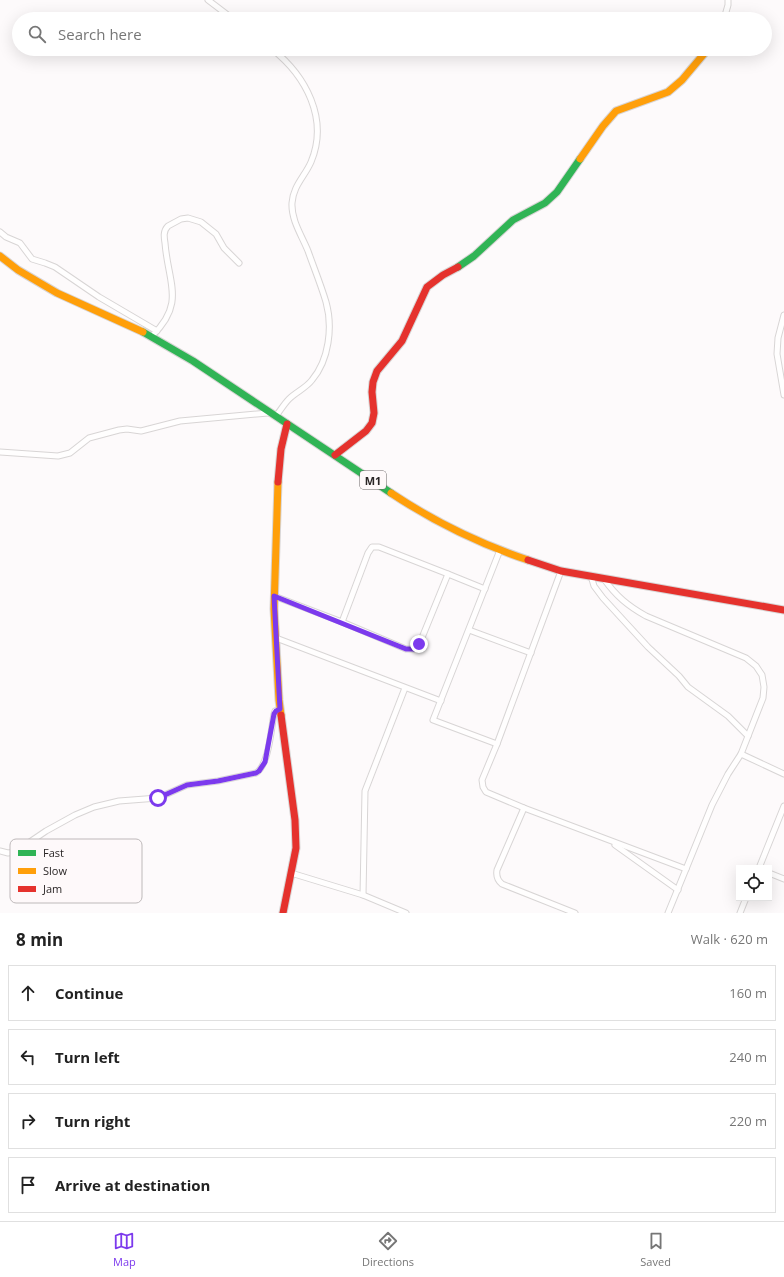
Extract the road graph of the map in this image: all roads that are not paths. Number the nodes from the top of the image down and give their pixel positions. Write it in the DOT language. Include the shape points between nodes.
graph roads {
  1 [pos="208,0"];
  2 [pos="728,0"];
  3 [pos="224,12"];
  4 [pos="726,12"];
  5 [pos="281,56"];
  6 [pos="702,56"];
  7 [pos="0,232"];
  8 [pos="0,256"];
  9 [pos="239,263"];
  10 [pos="784,315"];
  11 [pos="154,334"];
  12 [pos="784,395"];
  13 [pos="274,414"];
  14 [pos="287,424"];
  15 [pos="0,452"];
  16 [pos="335,455"];
  17 [pos="500,550"];
  18 [pos="561,571"];
  19 [pos="448,574"];
  20 [pos="591,576"];
  21 [pos="603,578"];
  22 [pos="485,589"];
  23 [pos="274,596"];
  24 [pos="784,610"];
  25 [pos="342,622"];
  26 [pos="469,630"];
  27 [pos="276,638"];
  28 [pos="531,653"];
  29 [pos="405,688"];
  30 [pos="441,702"];
  31 [pos="280,709"];
  32 [pos="748,736"];
  33 [pos="497,744"];
  34 [pos="741,754"];
  35 [pos="784,774"];
  36 [pos="784,806"];
  37 [pos="524,808"];
  38 [pos="34,839"];
  39 [pos="609,840"];
  40 [pos="0,851"];
  41 [pos="10,853"];
  42 [pos="760,865"];
  43 [pos="686,869"];
  44 [pos="291,873"];
  45 [pos="772,874"];
  46 [pos="784,879"];
  47 [pos="678,890"];
  48 [pos="363,895"];
  49 [pos="745,901"];
  50 [pos="283,913"];
  51 [pos="406,913"];
  52 [pos="574,913"];
  53 [pos="668,913"];
  54 [pos="740,913"];
  1 -- 3 [label="street"];
  2 -- 4 [label="street"];
  5 -- 13 [label="street" via="309,93 316,113 318,131 315,151 296,186 292,214 308,250 326,303 329,331 321,367 312,380"];
  6 -- 16 [label="main road" via="668,92 616,111 557,192 545,203 513,220 474,256 426,287 402,341 377,371 372,392 372,423 366,431"];
  7 -- 11 [label="street" via="20,242 32,259 55,267"];
  8 -- 11 [label="main road, M1" via="31,280 53,292"];
  9 -- 11 [label="street" via="224,248 216,234 201,222 181,219 168,226 164,234 173,293 172,304 162,326"];
  10 -- 12 [label="street" via="777,354"];
  11 -- 13 [label="main road, M1"];
  13 -- 14 [label="main road, M1"];
  13 -- 15 [label="street" via="180,421 141,431 119,430 89,438 70,452 58,456"];
  14 -- 16 [label="main road, M1"];
  14 -- 23 [label="main road" via="281,449 278,483"];
  16 -- 17 [label="main road, M1" via="437,521"];
  17 -- 18 [label="main road, M1"];
  17 -- 22 [label="street"];
  18 -- 20 [label="main road, M1"];
  18 -- 28 [label="street"];
  19 -- 22 [label="street"];
  19 -- 25 [label="street" via="419,644 414,649 406,649"];
  19 -- 25 [label="street" via="380,547 372,547"];
  20 -- 21 [label="main road, M1"];
  20 -- 32 [label="street" via="594,586 603,598 648,647 680,676 688,687 728,716"];
  21 -- 24 [label="main road, M1"];
  21 -- 32 [label="street" via="615,594 635,610 746,658 756,666 762,675 763,698"];
  22 -- 26 [label="street"];
  23 -- 25 [label="street"];
  23 -- 27 [label="main road"];
  26 -- 28 [label="street"];
  26 -- 30 [label="street"];
  27 -- 29 [label="street"];
  27 -- 31 [label="main road"];
  28 -- 33 [label="street"];
  29 -- 30 [label="street"];
  29 -- 48 [label="street" via="365,791"];
  30 -- 33 [label="street" via="433,720"];
  31 -- 38 [label="street" via="274,714 265,762 256,773 187,785 158,798 119,801 94,807"];
  31 -- 44 [label="main road" via="295,820 296,848"];
  32 -- 34 [label="street"];
  33 -- 37 [label="street" via="482,780 483,787 486,792"];
  34 -- 35 [label="street"];
  34 -- 43 [label="street" via="712,806"];
  36 -- 42 [label="street"];
  37 -- 39 [label="street"];
  37 -- 52 [label="street" via="497,870 498,881"];
  39 -- 43 [label="street"];
  39 -- 47 [label="street"];
  40 -- 41 [label="street"];
  43 -- 47 [label="street"];
  44 -- 48 [label="street"];
  44 -- 50 [label="main road"];
  45 -- 46 [label="street"];
  47 -- 53 [label="street"];
  48 -- 51 [label="street"];
  49 -- 54 [label="street"];
}
